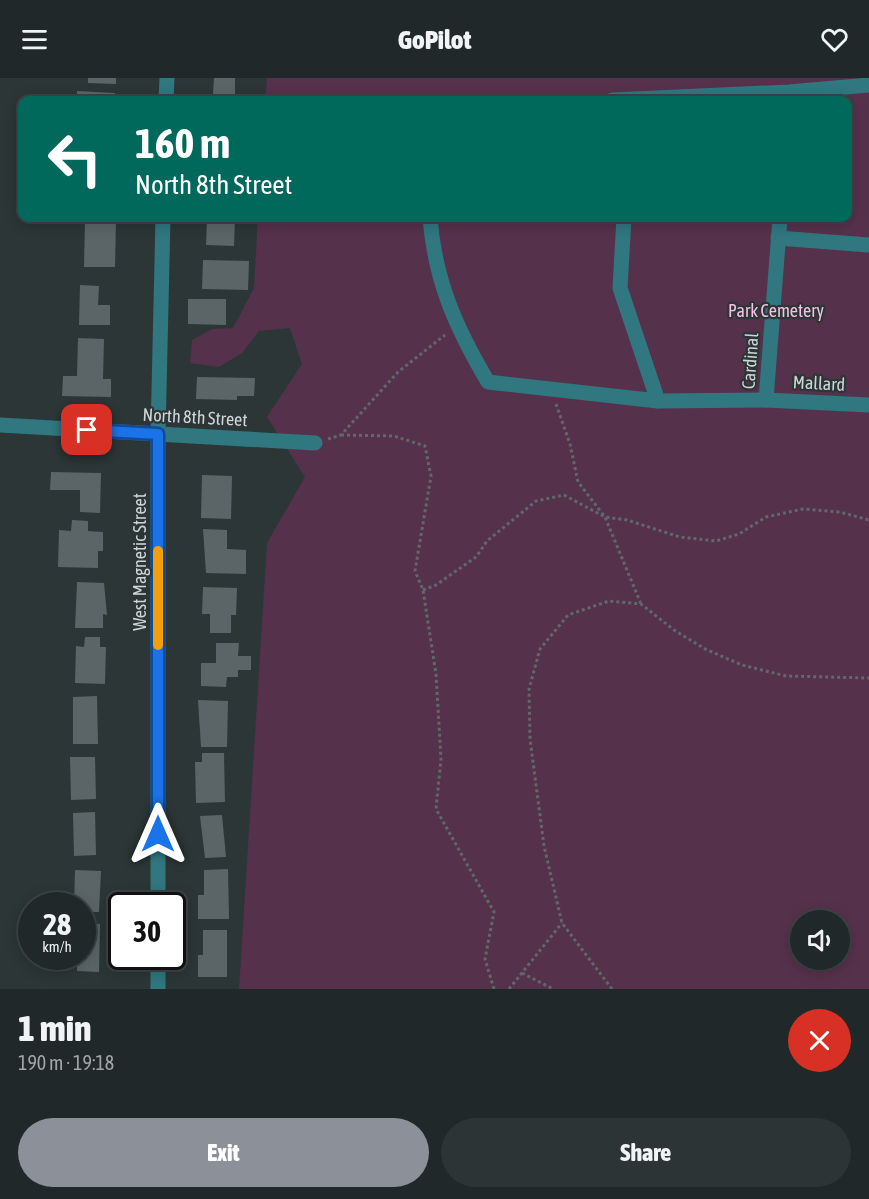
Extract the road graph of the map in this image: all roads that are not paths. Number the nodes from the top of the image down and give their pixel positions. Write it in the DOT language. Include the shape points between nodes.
graph roads {
  1 [pos="166,78"];
  2 [pos="869,85"];
  3 [pos="789,90"];
  4 [pos="166,96"];
  5 [pos="701,96"];
  6 [pos="163,222"];
  7 [pos="430,222"];
  8 [pos="624,222"];
  9 [pos="780,222"];
  10 [pos="778,238"];
  11 [pos="869,246"];
  12 [pos="766,400"];
  13 [pos="658,401"];
  14 [pos="869,405"];
  15 [pos="0,425"];
  16 [pos="158,434"];
  17 [pos="315,444"];
  18 [pos="158,892"];
  19 [pos="158,970"];
  20 [pos="158,989"];
  1 -- 4 [label="street"];
  2 -- 3 [label="street"];
  3 -- 5 [label="street"];
  6 -- 16 [label="street, West Magnetic Street"];
  7 -- 13 [label="street, Mallard" via="433,254 457,326 488,382"];
  8 -- 13 [label="street" via="620,288"];
  9 -- 10 [label="street, Cardinal"];
  10 -- 11 [label="street"];
  10 -- 12 [label="street, Cardinal"];
  12 -- 13 [label="street, Mallard"];
  12 -- 14 [label="street, Mallard"];
  15 -- 16 [label="street, North 8th Street"];
  16 -- 17 [label="street, North 8th Street"];
  16 -- 18 [label="street, West Magnetic Street"];
  19 -- 20 [label="street"];
}
